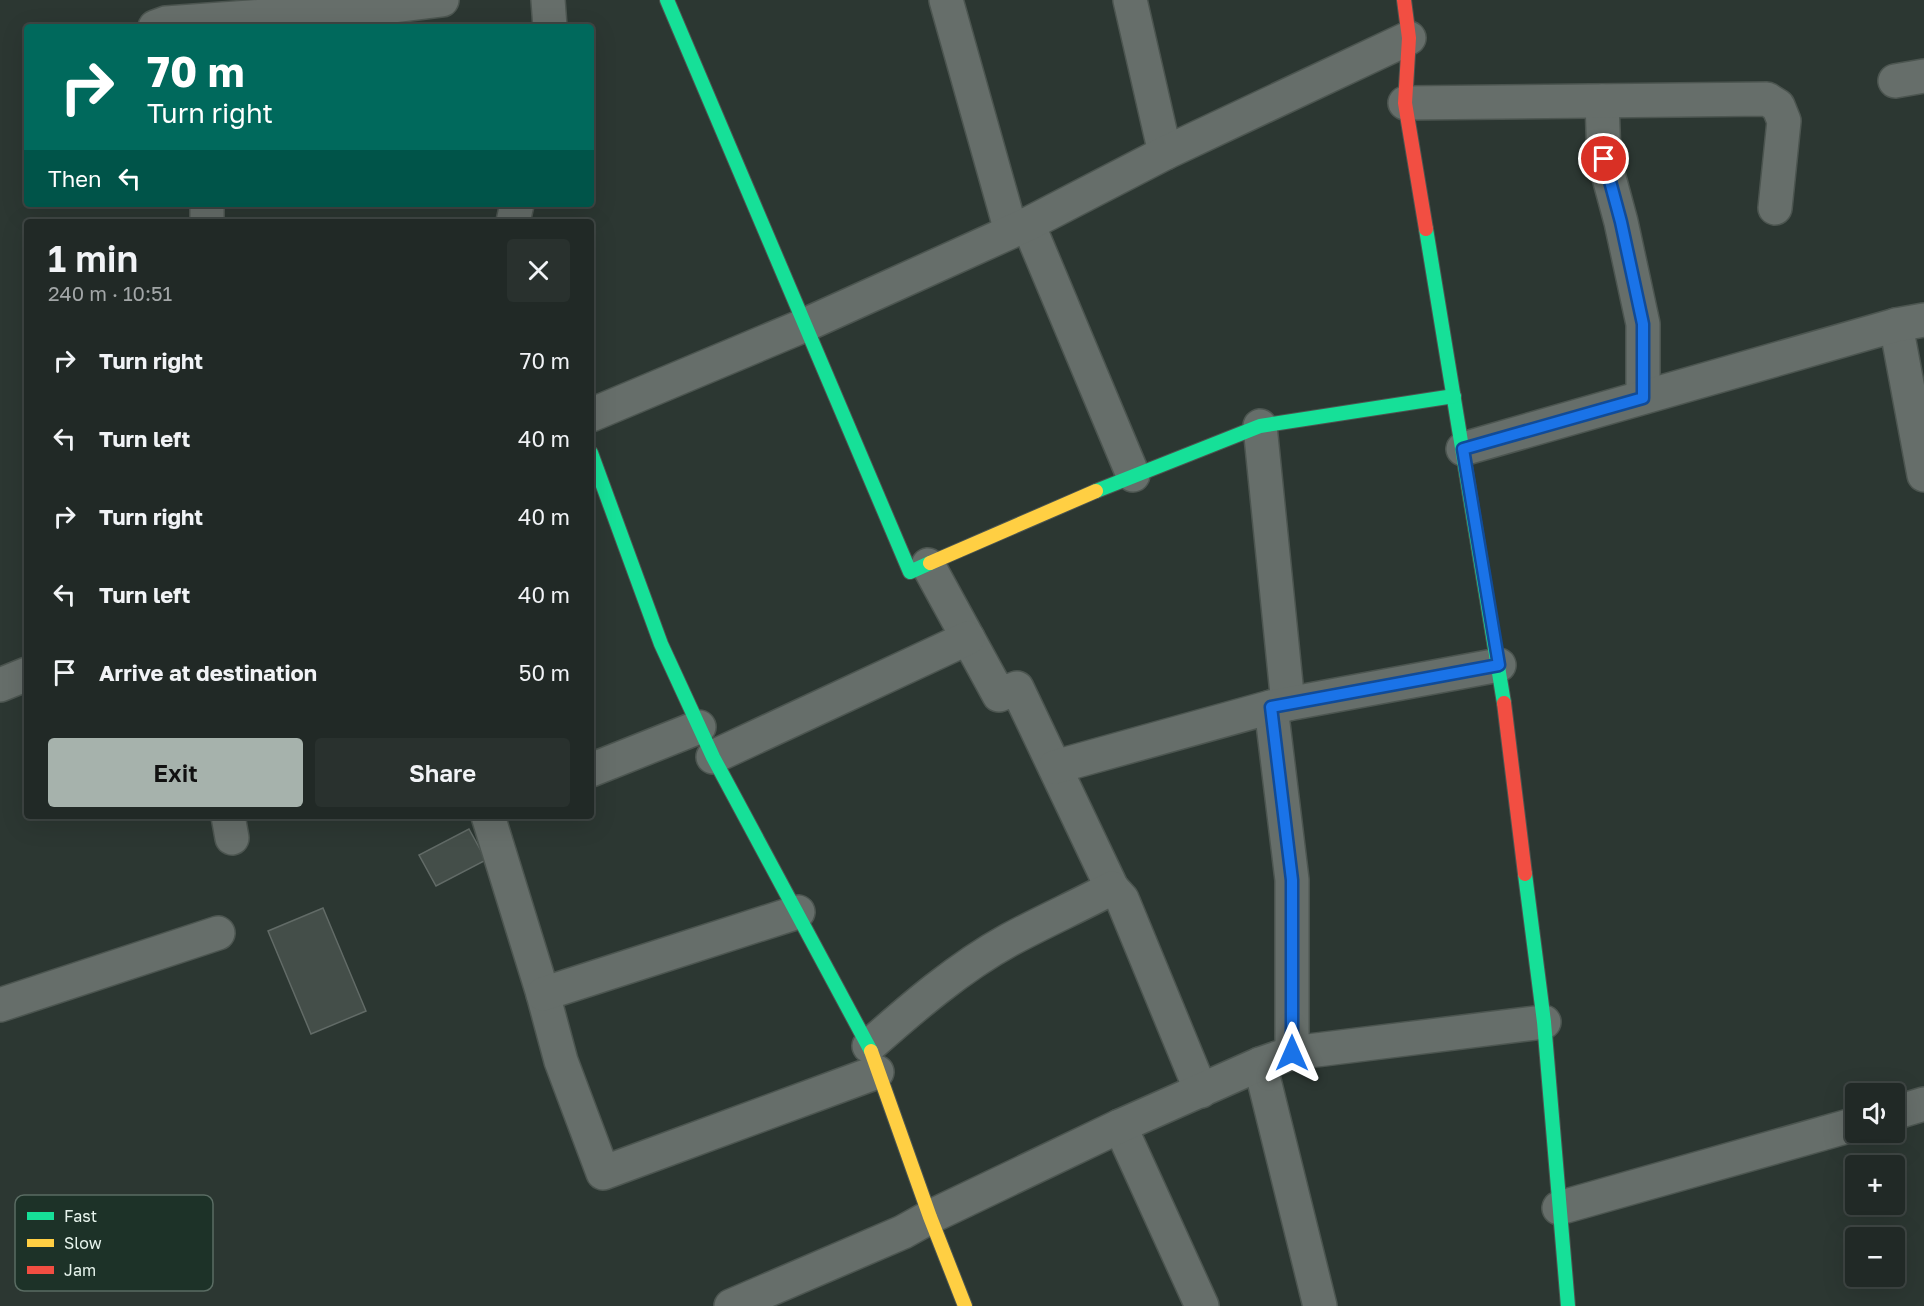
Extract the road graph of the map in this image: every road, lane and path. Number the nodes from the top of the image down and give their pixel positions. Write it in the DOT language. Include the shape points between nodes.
graph roads {
  1 [pos="442,0"];
  2 [pos="548,0"];
  3 [pos="667,0"];
  4 [pos="946,0"];
  5 [pos="1130,0"];
  6 [pos="1404,0"];
  7 [pos="374,4"];
  8 [pos="164,17"];
  9 [pos="550,24"];
  10 [pos="1409,38"];
  11 [pos="1602,101"];
  12 [pos="1405,104"];
  13 [pos="1165,153"];
  14 [pos="1775,208"];
  15 [pos="1020,227"];
  16 [pos="1910,322"];
  17 [pos="805,325"];
  18 [pos="1454,396"];
  19 [pos="1643,398"];
  20 [pos="594,414"];
  21 [pos="1260,426"];
  22 [pos="1463,449"];
  23 [pos="594,461"];
  24 [pos="1133,475"];
  25 [pos="1924,476"];
  26 [pos="928,565"];
  27 [pos="968,638"];
  28 [pos="1499,665"];
  29 [pos="24,675"];
  30 [pos="0,685"];
  31 [pos="1280,705"];
  32 [pos="699,727"];
  33 [pos="713,757"];
  34 [pos="1055,767"];
  35 [pos="594,769"];
  36 [pos="489,819"];
  37 [pos="1112,888"];
  38 [pos="798,912"];
  39 [pos="218,933"];
  40 [pos="543,994"];
  41 [pos="0,1005"];
  42 [pos="1544,1022"];
  43 [pos="1292,1053"];
  44 [pos="873,1059"];
  45 [pos="1260,1064"];
  46 [pos="1201,1091"];
  47 [pos="1924,1104"];
  48 [pos="1905,1110"];
  49 [pos="1120,1125"];
  50 [pos="1845,1127"];
  51 [pos="1559,1208"];
  52 [pos="930,1216"];
  53 [pos="731,1306"];
  54 [pos="965,1306"];
  55 [pos="1203,1306"];
  56 [pos="1320,1306"];
  57 [pos="1568,1306"];
  1 -- 7 [label="street"];
  2 -- 9 [label="street"];
  3 -- 17 [label="street"];
  4 -- 15 [label="street"];
  5 -- 13 [label="street"];
  6 -- 10 [label="street"];
  7 -- 8 [label="street"];
  10 -- 12 [label="street"];
  10 -- 13 [label="street"];
  11 -- 12 [label="street"];
  11 -- 14 [label="street" via="1767,99 1778,106 1784,121"];
  11 -- 19 [label="street" via="1604,159 1643,324"];
  12 -- 18 [label="street"];
  13 -- 15 [label="street"];
  15 -- 17 [label="street"];
  15 -- 24 [label="street"];
  16 -- 19 [label="street"];
  16 -- 25 [label="street"];
  17 -- 20 [label="street"];
  17 -- 26 [label="street" via="910,572"];
  18 -- 21 [label="street"];
  18 -- 22 [label="street"];
  19 -- 22 [label="street"];
  21 -- 24 [label="street"];
  21 -- 31 [label="street"];
  22 -- 28 [label="street"];
  23 -- 32 [label="street" via="661,644"];
  24 -- 26 [label="street"];
  26 -- 27 [label="street"];
  27 -- 33 [label="street"];
  27 -- 34 [label="street" via="999,695 1017,688"];
  28 -- 31 [label="street"];
  28 -- 42 [label="street"];
  29 -- 30 [label="street"];
  31 -- 34 [label="street"];
  31 -- 43 [label="street" via="1292,880"];
  32 -- 33 [label="street"];
  32 -- 35 [label="street"];
  33 -- 38 [label="street"];
  34 -- 37 [label="street"];
  36 -- 40 [label="street"];
  37 -- 44 [label="street" via="970,965 909,1011"];
  37 -- 46 [label="street" via="1122,899"];
  38 -- 40 [label="street"];
  38 -- 44 [label="street"];
  39 -- 41 [label="street"];
  40 -- 44 [label="street" via="561,1061 603,1173"];
  42 -- 43 [label="street"];
  42 -- 51 [label="street"];
  43 -- 45 [label="street"];
  44 -- 52 [label="street"];
  45 -- 46 [label="street"];
  45 -- 56 [label="street"];
  46 -- 49 [label="street"];
  47 -- 48 [label="street"];
  49 -- 52 [label="street"];
  49 -- 55 [label="street"];
  50 -- 51 [label="street"];
  51 -- 57 [label="street"];
  52 -- 53 [label="street" via="903,1232"];
  52 -- 54 [label="street"];
}
